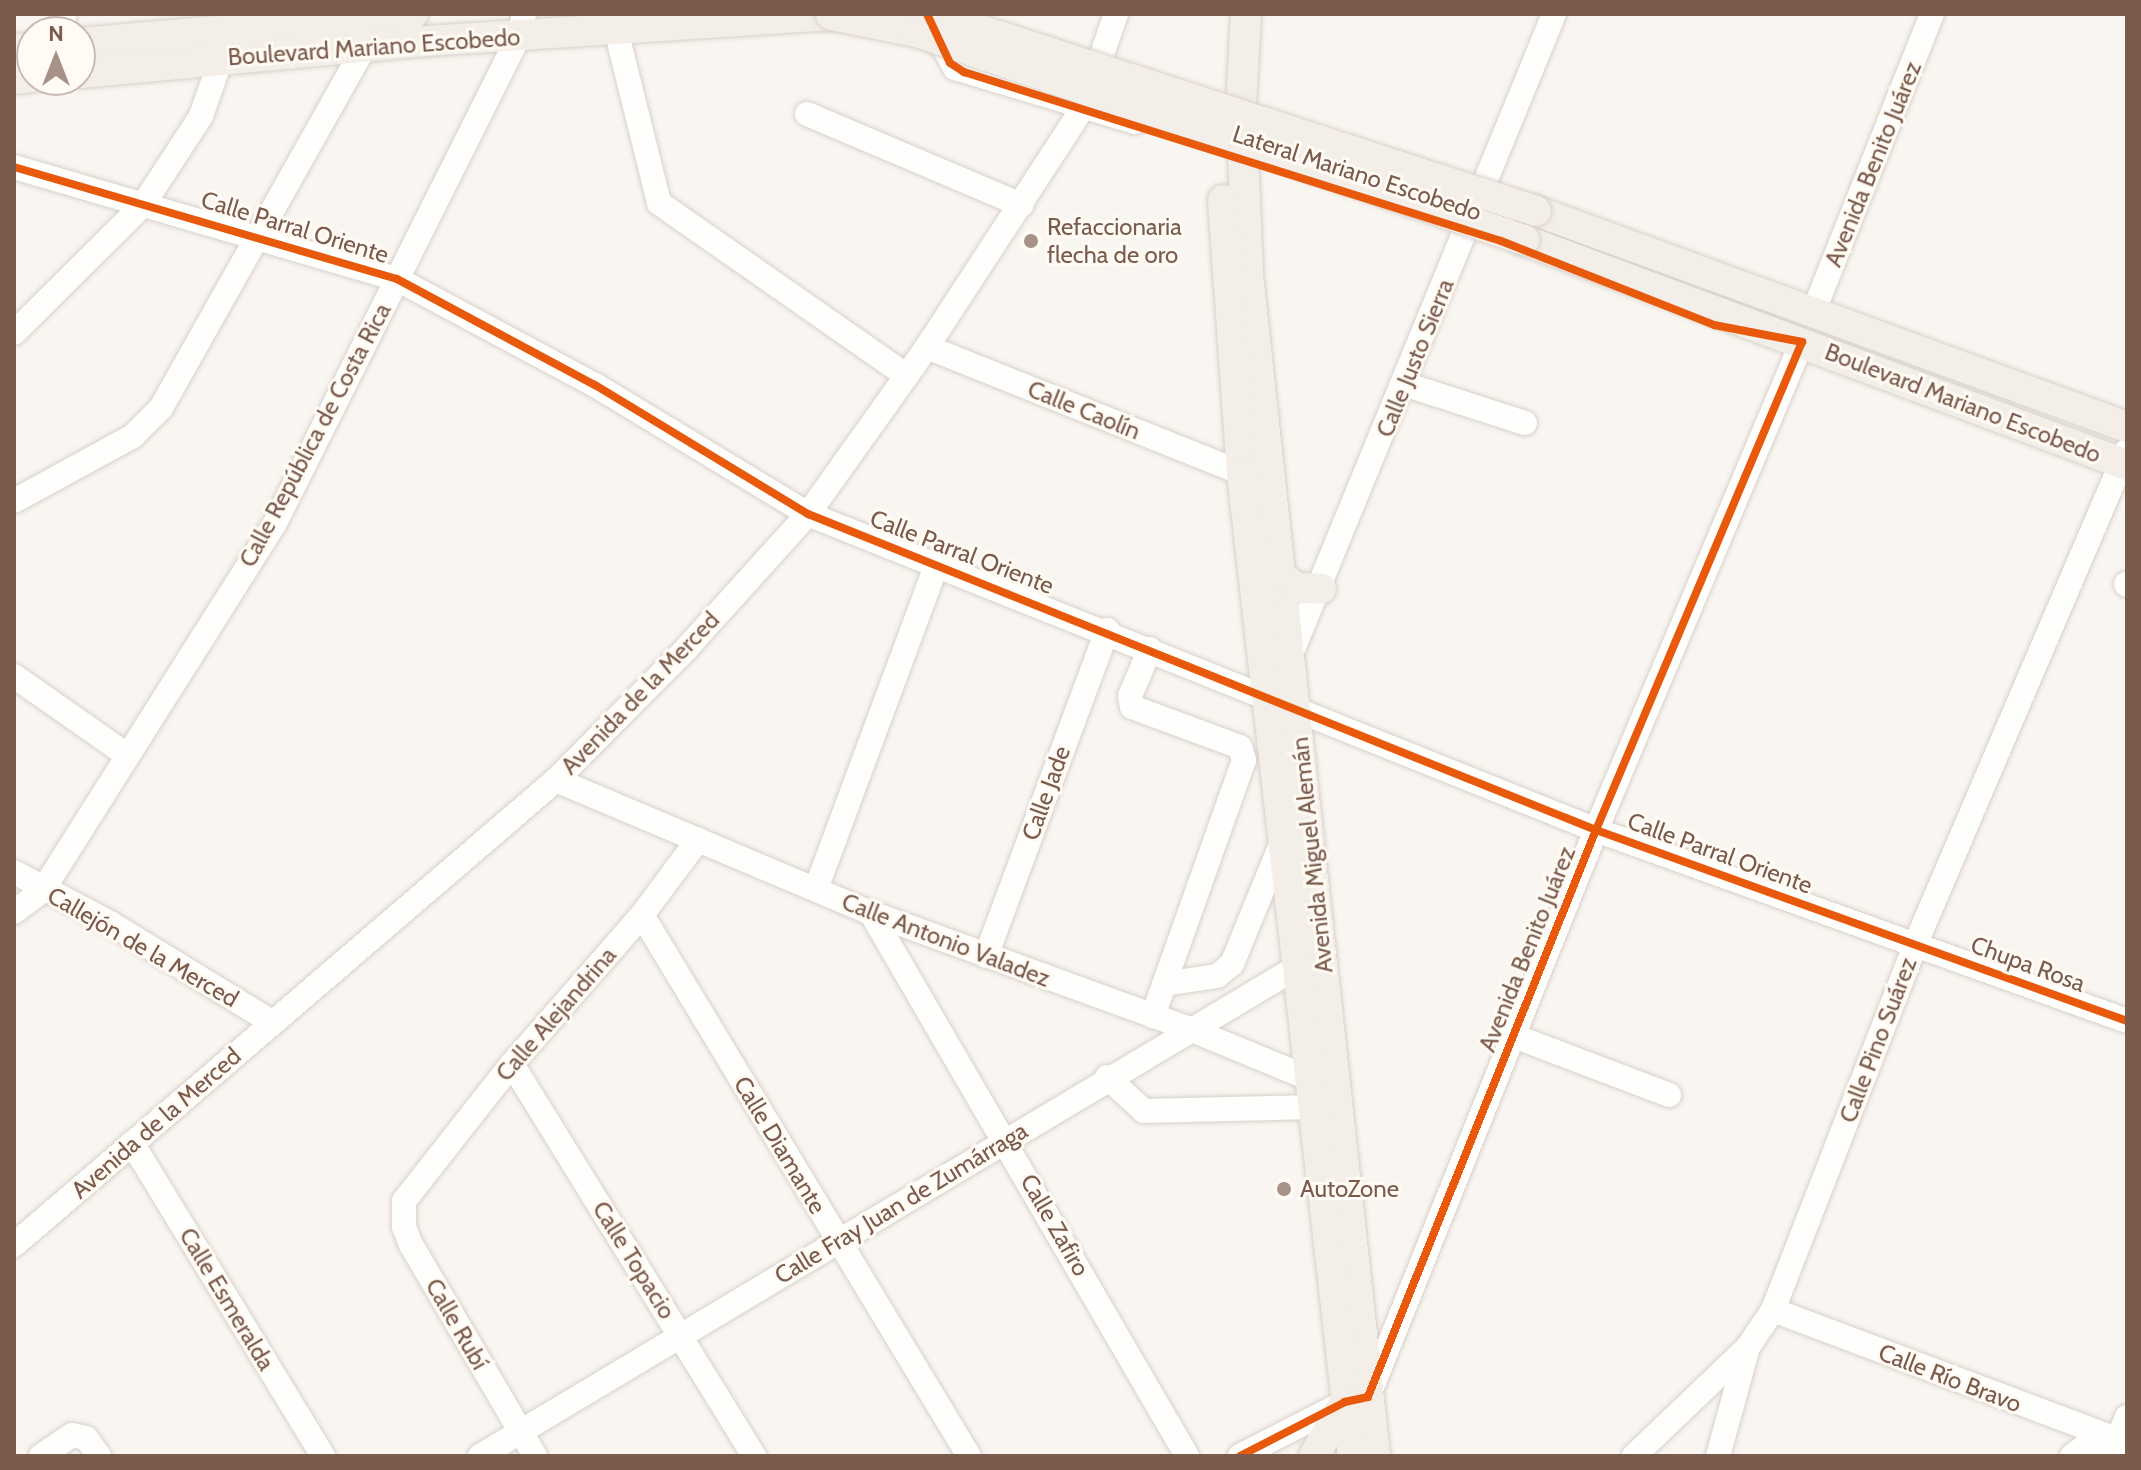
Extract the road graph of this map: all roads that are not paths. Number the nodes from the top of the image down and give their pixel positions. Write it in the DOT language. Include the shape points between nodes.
graph roads {
  1 [pos="929,14"];
  2 [pos="966,14"];
  3 [pos="1116,14"];
  4 [pos="1228,14"];
  5 [pos="1238,14"];
  6 [pos="1246,14"];
  7 [pos="1554,14"];
  8 [pos="1932,14"];
  9 [pos="406,15"];
  10 [pos="831,15"];
  11 [pos="240,20"];
  12 [pos="521,25"];
  13 [pos="616,30"];
  14 [pos="96,41"];
  15 [pos="365,46"];
  16 [pos="221,59"];
  17 [pos="1103,63"];
  18 [pos="96,71"];
  19 [pos="1232,103"];
  20 [pos="1084,106"];
  21 [pos="807,114"];
  22 [pos="1233,154"];
  23 [pos="14,167"];
  24 [pos="1485,186"];
  25 [pos="1529,204"];
  26 [pos="143,205"];
  27 [pos="1021,205"];
  28 [pos="1466,230"];
  29 [pos="261,235"];
  30 [pos="1513,240"];
  31 [pos="397,279"];
  32 [pos="1799,309"];
  33 [pos="14,333"];
  34 [pos="1802,342"];
  35 [pos="927,347"];
  36 [pos="906,375"];
  37 [pos="1404,384"];
  38 [pos="1525,423"];
  39 [pos="2127,427"];
  40 [pos="2125,460"];
  41 [pos="1242,473"];
  42 [pos="14,501"];
  43 [pos="808,514"];
  44 [pos="937,564"];
  45 [pos="1279,575"];
  46 [pos="1321,589"];
  47 [pos="1107,630"];
  48 [pos="1150,649"];
  49 [pos="14,676"];
  50 [pos="1284,689"];
  51 [pos="127,755"];
  52 [pos="556,780"];
  53 [pos="1596,830"];
  54 [pos="1284,837"];
  55 [pos="698,840"];
  56 [pos="14,872"];
  57 [pos="816,889"];
  58 [pos="43,890"];
  59 [pos="14,912"];
  60 [pos="871,913"];
  61 [pos="642,915"];
  62 [pos="1915,945"];
  63 [pos="986,956"];
  64 [pos="1310,958"];
  65 [pos="1164,984"];
  66 [pos="1153,1016"];
  67 [pos="2127,1021"];
  68 [pos="273,1023"];
  69 [pos="1187,1028"];
  70 [pos="1514,1036"];
  71 [pos="512,1064"];
  72 [pos="1107,1077"];
  73 [pos="1322,1093"];
  74 [pos="1669,1095"];
  75 [pos="1006,1139"];
  76 [pos="132,1143"];
  77 [pos="412,1186"];
  78 [pos="839,1243"];
  79 [pos="14,1245"];
  80 [pos="1773,1310"];
  81 [pos="681,1336"];
  82 [pos="1748,1347"];
  83 [pos="1356,1400"];
  84 [pos="2127,1417"];
  85 [pos="520,1431"];
  86 [pos="1340,1448"];
  87 [pos="2117,1448"];
  88 [pos="41,1456"];
  89 [pos="99,1456"];
  90 [pos="323,1456"];
  91 [pos="480,1456"];
  92 [pos="535,1456"];
  93 [pos="754,1456"];
  94 [pos="969,1456"];
  95 [pos="1187,1456"];
  96 [pos="1240,1456"];
  97 [pos="1634,1456"];
  98 [pos="1718,1456"];
  99 [pos="2072,1456"];
  1 -- 20 [label="street, Lateral Mariano Escobedo" via="955,68"];
  1 -- 25 [label="main road, Boulevard Mariano Escobedo, bridge"];
  2 -- 17 [label="street, Lateral Mariano Escobedo"];
  3 -- 17 [label="street, Avenida de la Merced"];
  4 -- 19 [label="main road, Avenida Miguel Alemán"];
  5 -- 19 [label="street"];
  6 -- 19 [label="main road, Avenida Miguel Alemán"];
  7 -- 24 [label="street, Calle Justo Sierra"];
  8 -- 32 [label="street, Avenida Benito Juárez"];
  9 -- 11 [label="main road, Boulevard Mariano Escobedo"];
  10 -- 13 [label="main road, Boulevard Mariano Escobedo"];
  10 -- 30 [label="main road, Boulevard Mariano Escobedo, bridge" via="917,32"];
  11 -- 14 [label="main road, Boulevard Mariano Escobedo"];
  12 -- 13 [label="main road, Boulevard Mariano Escobedo"];
  12 -- 15 [label="main road, Boulevard Mariano Escobedo"];
  12 -- 31 [label="street, Calle República de Costa Rica"];
  13 -- 36 [label="street" via="659,203"];
  15 -- 16 [label="main road, Boulevard Mariano Escobedo"];
  15 -- 29 [label="street"];
  16 -- 18 [label="main road, Boulevard Mariano Escobedo"];
  16 -- 26 [label="street" via="201,116"];
  17 -- 19 [label="street, Lateral Mariano Escobedo"];
  17 -- 20 [label="street, Avenida de la Merced"];
  19 -- 22 [label="main road, Avenida Miguel Alemán"];
  19 -- 24 [label="street, Lateral Mariano Escobedo"];
  20 -- 22 [label="street, Lateral Mariano Escobedo"];
  20 -- 27 [label="street, Avenida de la Merced"];
  21 -- 27 [label="street"];
  22 -- 28 [label="street, Lateral Mariano Escobedo"];
  22 -- 41 [label="main road, Avenida Miguel Alemán" via="1224,243"];
  22 -- 45 [label="main road, Avenida Miguel Alemán"];
  22 -- 50 [label="street" via="1244,352"];
  23 -- 26 [label="street, Calle Parral Oriente"];
  24 -- 25 [label="street, Lateral Mariano Escobedo"];
  24 -- 28 [label="street, Calle Justo Sierra"];
  25 -- 30 [label="street, Lateral Mariano Escobedo" via="1501,213"];
  25 -- 32 [label="main road, Boulevard Mariano Escobedo"];
  26 -- 29 [label="street, Calle Parral Oriente"];
  26 -- 33 [label="street"];
  27 -- 35 [label="street, Avenida de la Merced"];
  28 -- 30 [label="street, Lateral Mariano Escobedo"];
  28 -- 37 [label="street, Calle Justo Sierra"];
  29 -- 31 [label="street, Calle Parral Oriente"];
  29 -- 42 [label="street" via="181,379 147,424"];
  30 -- 34 [label="main road, Boulevard Mariano Escobedo"];
  31 -- 43 [label="street, Calle Parral Oriente" via="595,385"];
  31 -- 51 [label="street, Calle República de Costa Rica" via="274,525"];
  32 -- 39 [label="main road, Boulevard Mariano Escobedo"];
  34 -- 40 [label="main road, Boulevard Mariano Escobedo"];
  34 -- 53 [label="street, Avenida Benito Juárez"];
  35 -- 36 [label="street, Avenida de la Merced"];
  35 -- 41 [label="street, Calle Caolín"];
  36 -- 43 [label="street, Avenida de la Merced"];
  37 -- 38 [label="street"];
  37 -- 46 [label="street, Calle Justo Sierra"];
  40 -- 62 [label="street, Calle Pino Suárez"];
  41 -- 50 [label="main road, Avenida Miguel Alemán"];
  43 -- 44 [label="street, Calle Parral Oriente"];
  43 -- 52 [label="street, Avenida de la Merced" via="686,649"];
  44 -- 47 [label="street, Calle Parral Oriente"];
  44 -- 57 [label="street"];
  45 -- 46 [label="main road" via="1297,588"];
  45 -- 50 [label="main road, Avenida Miguel Alemán"];
  46 -- 50 [label="street, Calle Justo Sierra"];
  47 -- 48 [label="street, Calle Parral Oriente"];
  47 -- 63 [label="street, Calle Jade"];
  48 -- 50 [label="street, Calle Parral Oriente"];
  48 -- 65 [label="street" via="1130,696 1132,707 1240,747 1244,760"];
  49 -- 51 [label="street"];
  50 -- 53 [label="street, Calle Parral Oriente"];
  50 -- 54 [label="main road, Avenida Miguel Alemán"];
  50 -- 64 [label="main road, Avenida Miguel Alemán"];
  51 -- 58 [label="street, Calle República de Costa Rica"];
  52 -- 55 [label="street, Calle Antonio Valadez"];
  52 -- 68 [label="street, Avenida de la Merced"];
  53 -- 62 [label="street, Calle Parral Oriente"];
  53 -- 70 [label="street, Avenida Benito Juárez"];
  54 -- 64 [label="main road, Avenida Miguel Alemán"];
  54 -- 65 [label="street" via="1232,964 1217,976"];
  55 -- 57 [label="street, Calle Antonio Valadez"];
  55 -- 61 [label="street, Calle Alejandrina"];
  56 -- 58 [label="street, Callejón de la Merced"];
  57 -- 60 [label="street, Calle Antonio Valadez"];
  58 -- 59 [label="street, Calle República de Costa Rica"];
  58 -- 68 [label="street, Callejón de la Merced" via="110,923"];
  60 -- 63 [label="street, Calle Antonio Valadez"];
  60 -- 75 [label="street, Calle Zafiro"];
  61 -- 71 [label="street, Calle Alejandrina"];
  61 -- 78 [label="street, Calle Diamante"];
  62 -- 67 [label="street, Chupa Rosa"];
  62 -- 80 [label="street, Calle Pino Suárez"];
  63 -- 66 [label="street, Calle Antonio Valadez"];
  64 -- 69 [label="street, Calle Fray Juan de Zumárraga"];
  64 -- 73 [label="main road, Avenida Miguel Alemán"];
  65 -- 66 [label="street"];
  66 -- 69 [label="street, Calle Antonio Valadez"];
  68 -- 76 [label="street, Avenida de la Merced"];
  69 -- 72 [label="street, Calle Fray Juan de Zumárraga"];
  69 -- 73 [label="street, Calle Antonio Valadez"];
  70 -- 74 [label="street"];
  70 -- 83 [label="street, Avenida Benito Juárez"];
  71 -- 77 [label="street, Calle Alejandrina"];
  71 -- 81 [label="street, Calle Topacio"];
  72 -- 73 [label="street" via="1144,1111"];
  72 -- 75 [label="street, Calle Fray Juan de Zumárraga"];
  73 -- 83 [label="main road, Avenida Miguel Alemán"];
  75 -- 78 [label="street, Calle Fray Juan de Zumárraga"];
  75 -- 95 [label="street, Calle Zafiro"];
  76 -- 79 [label="street, Avenida de la Merced"];
  76 -- 90 [label="street, Calle Esmeralda"];
  77 -- 85 [label="street, Calle Rubí" via="403,1214 411,1245"];
  78 -- 81 [label="street, Calle Fray Juan de Zumárraga"];
  78 -- 94 [label="street, Calle Diamante"];
  80 -- 82 [label="street, Calle Pino Suárez"];
  80 -- 87 [label="street, Calle Río Bravo"];
  81 -- 85 [label="street, Calle Fray Juan de Zumárraga"];
  81 -- 93 [label="street, Calle Topacio"];
  82 -- 97 [label="street"];
  82 -- 98 [label="street, Calle Pino Suárez"];
  83 -- 86 [label="main road, Avenida Miguel Alemán"];
  83 -- 86 [label="main road"];
  83 -- 96 [label="street"];
  84 -- 87 [label="street"];
  85 -- 91 [label="street, Calle Fray Juan de Zumárraga"];
  85 -- 92 [label="street, Calle Rubí"];
  87 -- 99 [label="street" via="2084,1447"];
  88 -- 89 [label="street" via="64,1439 86,1438"];
}
